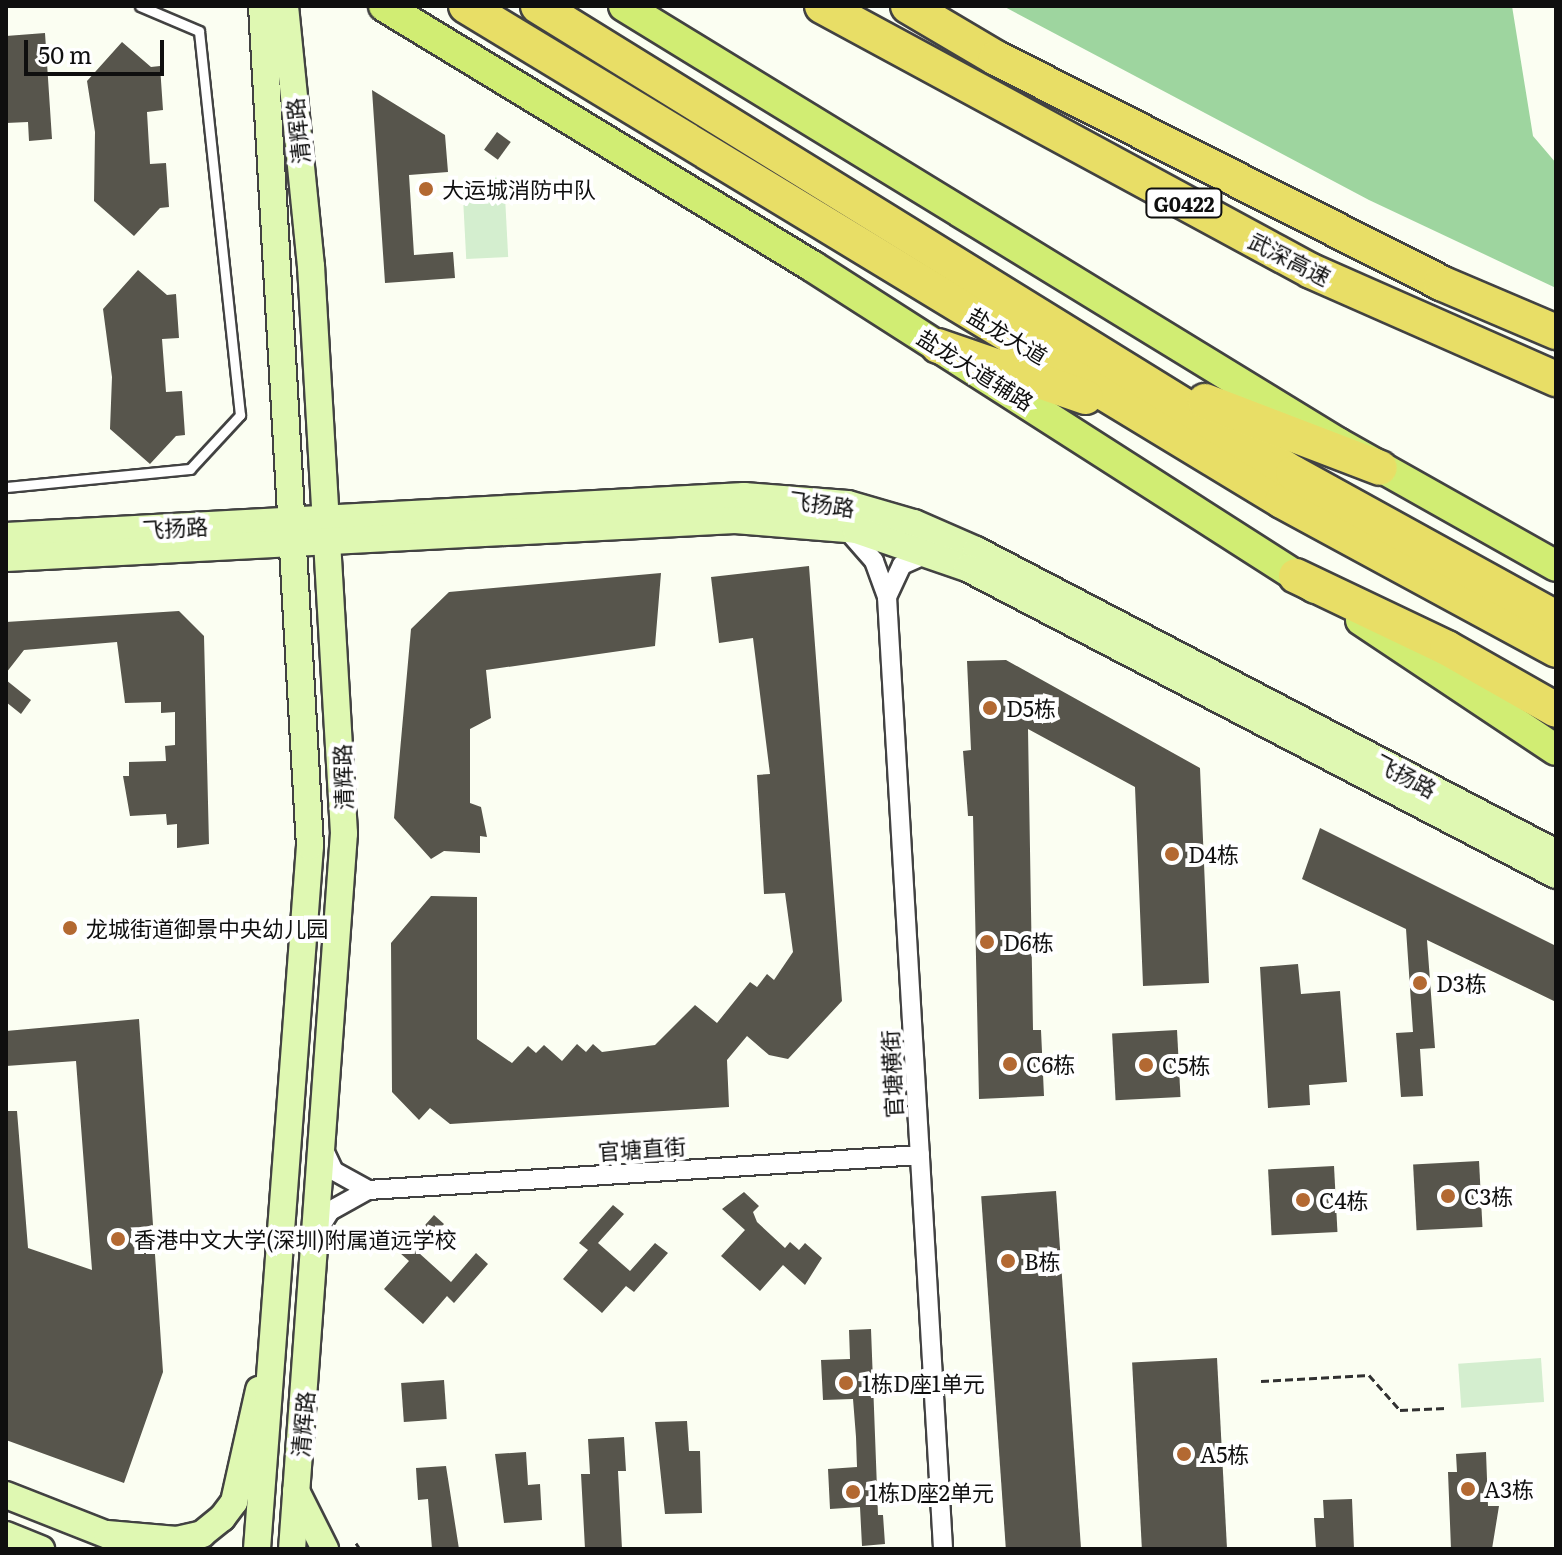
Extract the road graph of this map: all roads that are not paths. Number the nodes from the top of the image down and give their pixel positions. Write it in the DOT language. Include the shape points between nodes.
graph roads {
  1 [pos="140,6"];
  2 [pos="262,6"];
  3 [pos="285,6"];
  4 [pos="384,6"];
  5 [pos="466,6"];
  6 [pos="538,6"];
  7 [pos="624,6"];
  8 [pos="822,6"];
  9 [pos="908,6"];
  10 [pos="1556,332"];
  11 [pos="938,346"];
  12 [pos="1124,370"];
  13 [pos="1556,379"];
  14 [pos="1148,419"];
  15 [pos="1380,468"];
  16 [pos="6,487"];
  17 [pos="846,528"];
  18 [pos="327,530"];
  19 [pos="296,532"];
  20 [pos="6,536"];
  21 [pos="931,552"];
  22 [pos="6,558"];
  23 [pos="1556,566"];
  24 [pos="1296,576"];
  25 [pos="887,597"];
  26 [pos="1556,618"];
  27 [pos="1556,650"];
  28 [pos="1556,710"];
  29 [pos="1556,750"];
  30 [pos="1556,853"];
  31 [pos="1556,875"];
  32 [pos="324,1150"];
  33 [pos="920,1155"];
  34 [pos="368,1190"];
  35 [pos="317,1232"];
  36 [pos="272,1361"];
  37 [pos="296,1491"];
  38 [pos="6,1495"];
  39 [pos="107,1534"];
  40 [pos="6,1535"];
  41 [pos="41,1549"];
  42 [pos="145,1549"];
  43 [pos="257,1549"];
  44 [pos="292,1549"];
  45 [pos="325,1549"];
  46 [pos="943,1549"];
  1 -- 16 [label="lane" via="199,31 240,415 190,469"];
  2 -- 19 [label="street, 清辉路"];
  3 -- 18 [label="street, 清辉路" via="311,266"];
  4 -- 11 [label="main road, 盐龙大道辅路"];
  5 -- 14 [label="highway, 盐龙大道"];
  6 -- 12 [label="highway, 盐龙大道"];
  7 -- 15 [label="main road"];
  8 -- 13 [label="highway, 武深高速 / G0422" via="1311,271"];
  9 -- 10 [label="highway, 武深高速 / G0422" via="1010,66 1441,283"];
  11 -- 14 [label="highway"];
  11 -- 24 [label="main road, 盐龙大道辅路"];
  12 -- 15 [label="highway"];
  12 -- 26 [label="highway, 盐龙大道" via="1373,519"];
  14 -- 27 [label="highway, 盐龙大道" via="1386,561"];
  15 -- 23 [label="main road"];
  17 -- 18 [label="street, 飞扬路" via="735,520"];
  17 -- 21 [label="street, 飞扬路"];
  17 -- 25 [label="street, 官塘横街" via="874,561"];
  18 -- 19 [label="street, 飞扬路"];
  18 -- 30 [label="street, 飞扬路" via="744,496 814,499 879,512 976,550"];
  18 -- 32 [label="street, 清辉路" via="344,833"];
  19 -- 20 [label="street, 飞扬路"];
  19 -- 22 [label="street, 飞扬路"];
  19 -- 36 [label="street, 清辉路" via="310,846"];
  21 -- 25 [label="street" via="902,565"];
  21 -- 31 [label="street, 飞扬路"];
  24 -- 28 [label="highway" via="1447,648"];
  24 -- 29 [label="main road, 盐龙大道辅路"];
  25 -- 33 [label="street, 官塘横街"];
  32 -- 34 [label="street" via="334,1171"];
  32 -- 35 [label="street, 清辉路"];
  33 -- 34 [label="street, 官塘直街"];
  33 -- 46 [label="street, 官塘横街"];
  34 -- 35 [label="street, 官塘直街" via="330,1211"];
  35 -- 37 [label="street, 清辉路"];
  36 -- 39 [label="street" via="251,1407 234,1502 222,1518 202,1534 177,1540"];
  36 -- 43 [label="street, 清辉路"];
  37 -- 44 [label="street, 清辉路"];
  37 -- 45 [label="street"];
  38 -- 39 [label="street"];
  39 -- 42 [label="street"];
  40 -- 41 [label="street"];
}
